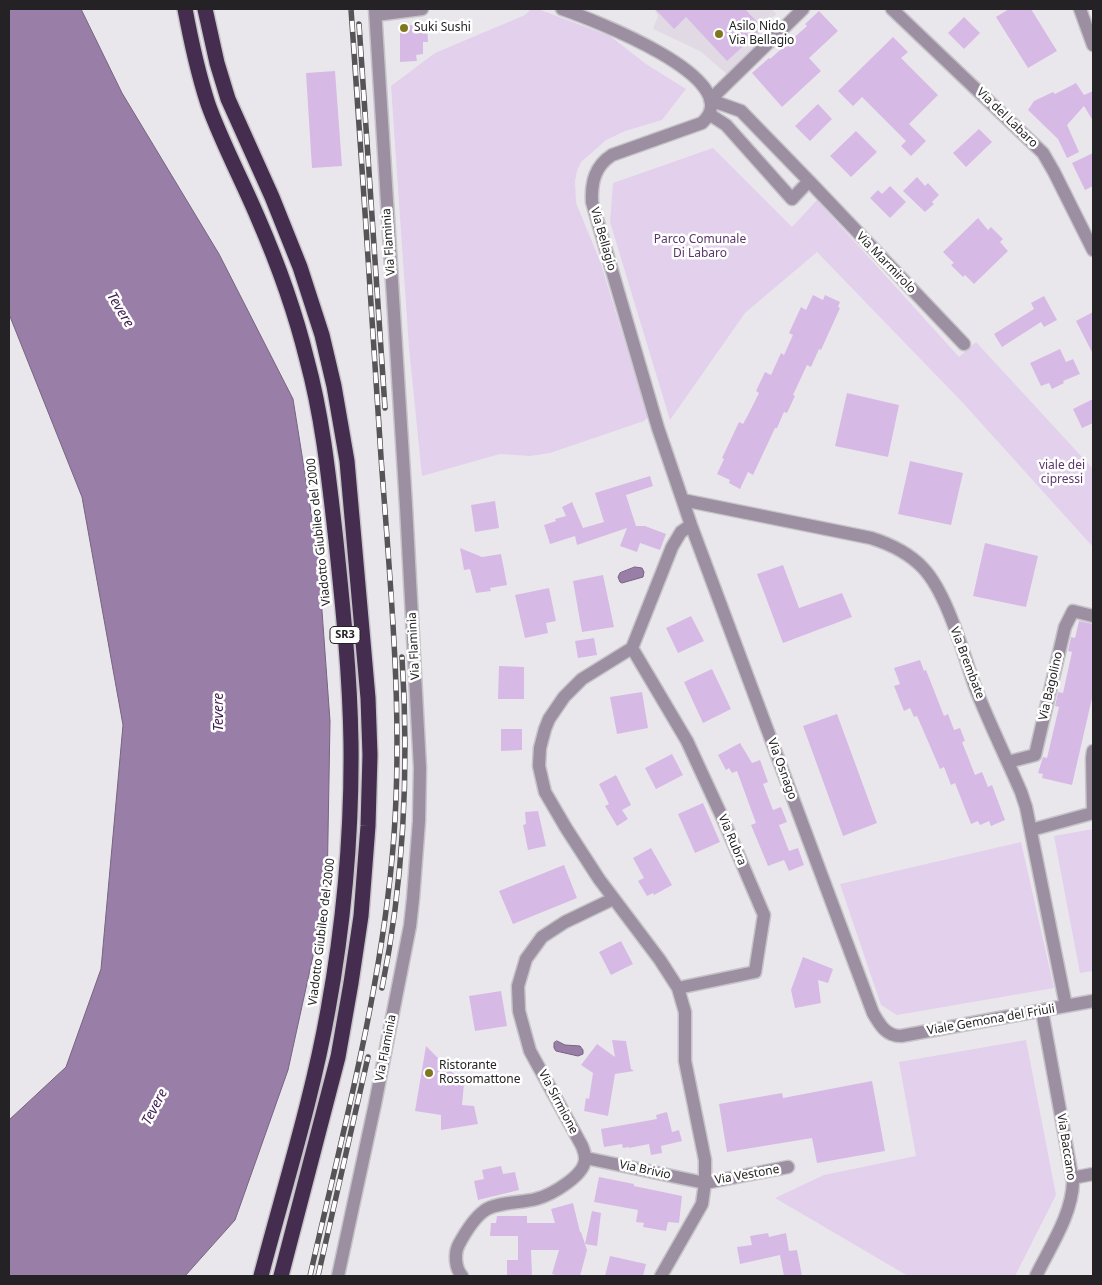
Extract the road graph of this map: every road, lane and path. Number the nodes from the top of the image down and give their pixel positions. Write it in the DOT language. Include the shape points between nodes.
graph roads {
  1 [pos="184,9"];
  2 [pos="205,9"];
  3 [pos="422,9"];
  4 [pos="562,9"];
  5 [pos="803,9"];
  6 [pos="892,9"];
  7 [pos="1080,9"];
  8 [pos="375,12"];
  9 [pos="1093,44"];
  10 [pos="710,100"];
  11 [pos="709,114"];
  12 [pos="809,181"];
  13 [pos="1093,250"];
  14 [pos="964,344"];
  15 [pos="683,500"];
  16 [pos="690,525"];
  17 [pos="1093,616"];
  18 [pos="632,648"];
  19 [pos="1093,751"];
  20 [pos="1008,762"];
  21 [pos="1093,813"];
  22 [pos="1031,830"];
  23 [pos="613,899"];
  24 [pos="678,988"];
  25 [pos="1093,1001"];
  26 [pos="1066,1006"];
  27 [pos="1042,1011"];
  28 [pos="889,1034"];
  29 [pos="586,1158"];
  30 [pos="788,1167"];
  31 [pos="1093,1174"];
  32 [pos="1072,1178"];
  33 [pos="705,1183"];
  34 [pos="261,1276"];
  35 [pos="280,1276"];
  36 [pos="338,1276"];
  37 [pos="462,1276"];
  38 [pos="661,1276"];
  39 [pos="1036,1276"];
  1 -- 34 [label="highway, Viadotto Giubileo del 2000 / SR3" via="208,104 280,271 313,381 327,465 350,708 348,840 335,969 319,1053"];
  2 -- 35 [label="highway, SR3" via="228,99 300,266 322,335 347,460 368,698 368,826 361,916 351,983 338,1057"];
  3 -- 8 [label="street"];
  4 -- 10 [label="street" via="605,25 677,63 696,77"];
  5 -- 10 [label="street"];
  6 -- 13 [label="street, Via del Labaro" via="1043,153"];
  7 -- 9 [label="street"];
  8 -- 36 [label="street, Via Flaminia" via="406,506 420,768 419,821 410,926"];
  10 -- 11 [label="street"];
  10 -- 12 [label="street, Via Marmirolo" via="741,111"];
  11 -- 12 [label="street" via="726,125 792,199"];
  11 -- 15 [label="street, Via Bellagio" via="694,126 605,160 596,172 592,188 594,212 658,428"];
  12 -- 14 [label="street, Via Marmirolo"];
  15 -- 16 [label="street, Via Osnago"];
  15 -- 20 [label="street, Via Brembate" via="871,538 915,560 932,579 943,601"];
  16 -- 18 [label="street" via="681,532 672,547"];
  16 -- 28 [label="street, Via Osnago" via="873,1013"];
  17 -- 20 [label="street, Via Bagolino" via="1073,611 1064,627 1035,755"];
  18 -- 23 [label="street" via="582,679 564,698 547,724 540,758 545,792"];
  18 -- 24 [label="street, Via Rubra" via="687,741 724,818 764,915 755,972"];
  19 -- 21 [label="street"];
  20 -- 22 [label="street, Via Brembate" via="1021,792"];
  21 -- 22 [label="street"];
  22 -- 26 [label="street, Via Brembate"];
  23 -- 24 [label="street"];
  23 -- 29 [label="street, Via Sirmione" via="542,937 526,959 518,986 518,1011 530,1051"];
  24 -- 33 [label="street" via="685,1012 685,1062 705,1160"];
  25 -- 26 [label="street, Viale Gemona del Friuli"];
  26 -- 27 [label="street, Viale Gemona del Friuli"];
  27 -- 28 [label="street, Viale Gemona del Friuli" via="901,1036"];
  27 -- 32 [label="street, Via Baccano"];
  29 -- 33 [label="street, Via Brivio"];
  29 -- 37 [label="street" via="580,1173 536,1199 484,1210 465,1231 455,1251 458,1272"];
  30 -- 33 [label="street, Via Vestone"];
  31 -- 32 [label="street"];
  32 -- 39 [label="street, Via Baccano" via="1072,1192 1066,1211"];
  33 -- 38 [label="street" via="702,1204"];
}
